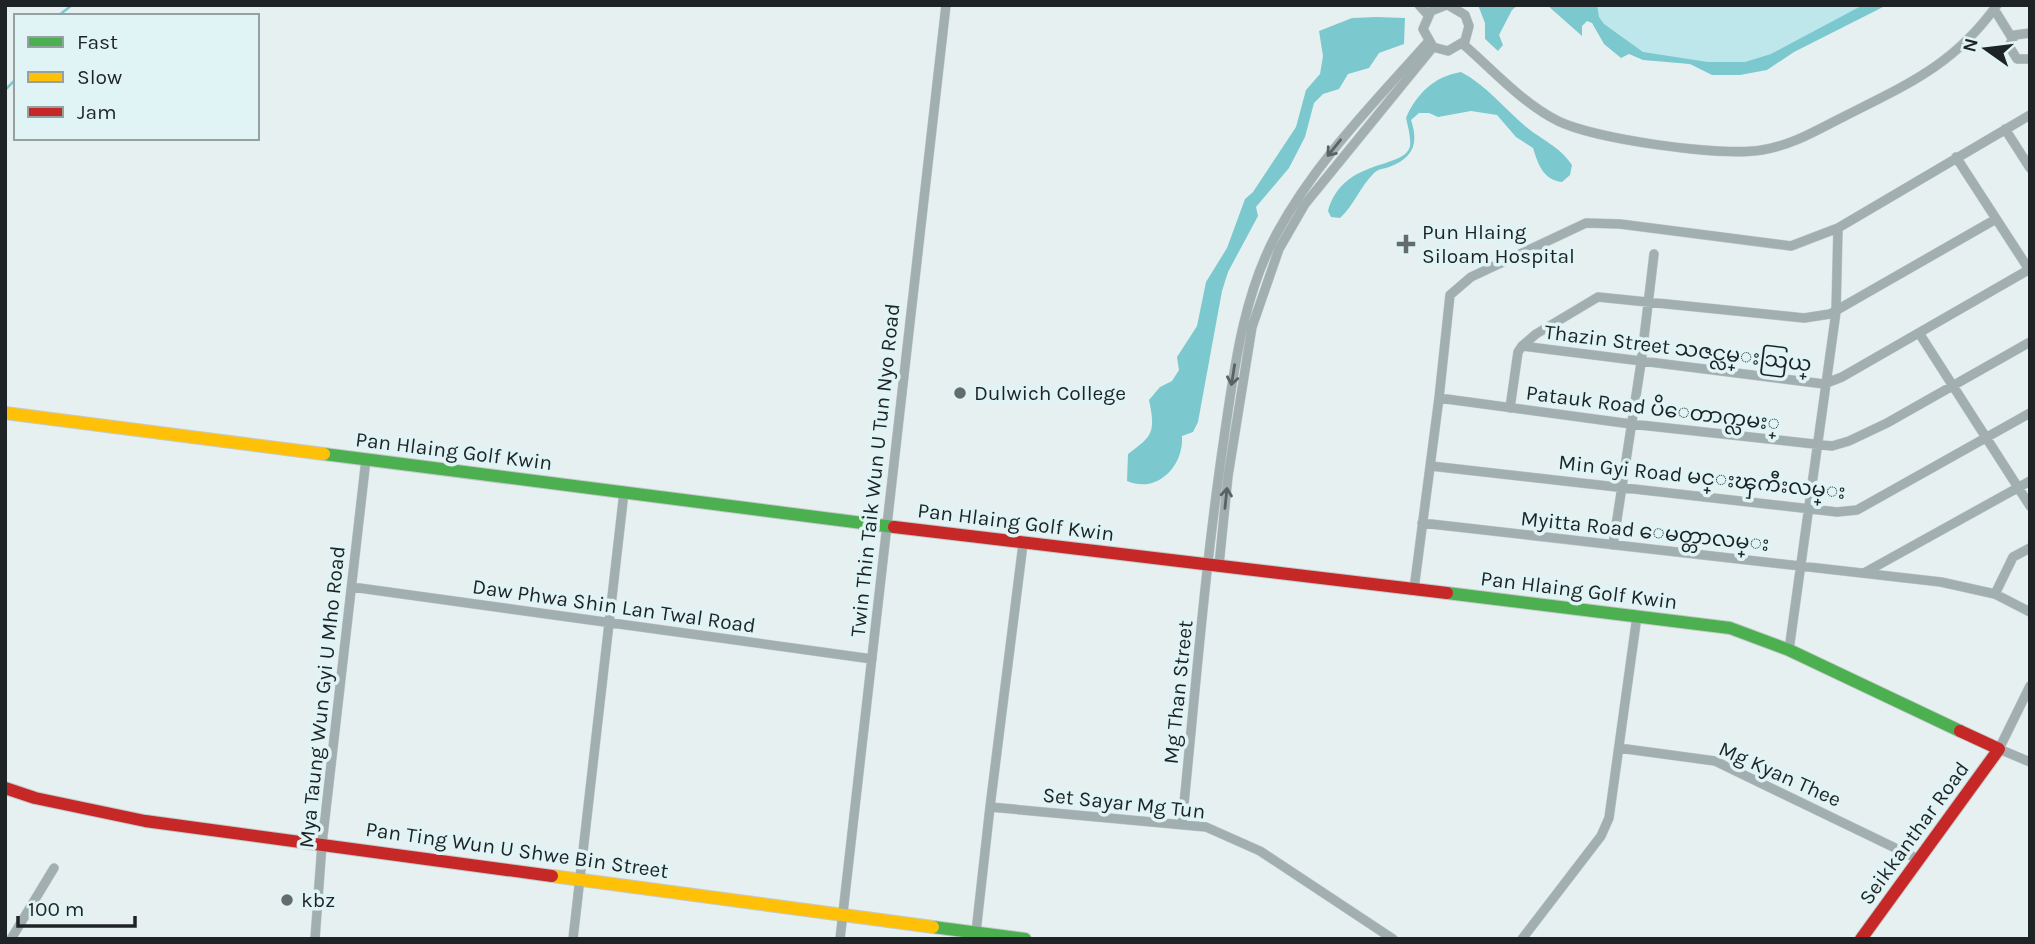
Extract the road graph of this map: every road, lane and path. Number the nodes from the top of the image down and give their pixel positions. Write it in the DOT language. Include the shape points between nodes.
graph roads {
  1 [pos="946,5"];
  2 [pos="1419,5"];
  3 [pos="1447,5"];
  4 [pos="1996,7"];
  5 [pos="1428,15"];
  6 [pos="2030,33"];
  7 [pos="2012,38"];
  8 [pos="1430,44"];
  9 [pos="1462,44"];
  10 [pos="2030,59"];
  11 [pos="2030,115"];
  12 [pos="2005,129"];
  13 [pos="1956,157"];
  14 [pos="2030,168"];
  15 [pos="1996,219"];
  16 [pos="1838,228"];
  17 [pos="1654,254"];
  18 [pos="2029,270"];
  19 [pos="1649,302"];
  20 [pos="1836,312"];
  21 [pos="1919,333"];
  22 [pos="2030,342"];
  23 [pos="1522,346"];
  24 [pos="1641,363"];
  25 [pos="1824,384"];
  26 [pos="1954,384"];
  27 [pos="1439,398"];
  28 [pos="1510,408"];
  29 [pos="5,412"];
  30 [pos="2030,413"];
  31 [pos="1631,425"];
  32 [pos="1986,438"];
  33 [pos="1817,446"];
  34 [pos="366,458"];
  35 [pos="1430,466"];
  36 [pos="2030,481"];
  37 [pos="1623,487"];
  38 [pos="2018,488"];
  39 [pos="624,492"];
  40 [pos="2030,506"];
  41 [pos="1809,508"];
  42 [pos="1422,523"];
  43 [pos="885,524"];
  44 [pos="1023,544"];
  45 [pos="1613,545"];
  46 [pos="2030,548"];
  47 [pos="1214,564"];
  48 [pos="1801,566"];
  49 [pos="1864,573"];
  50 [pos="352,587"];
  51 [pos="1414,590"];
  52 [pos="1996,594"];
  53 [pos="2030,612"];
  54 [pos="1637,616"];
  55 [pos="610,623"];
  56 [pos="1789,650"];
  57 [pos="872,659"];
  58 [pos="2030,686"];
  59 [pos="1619,748"];
  60 [pos="1999,749"];
  61 [pos="2030,762"];
  62 [pos="5,788"];
  63 [pos="990,807"];
  64 [pos="1182,824"];
  65 [pos="322,844"];
  66 [pos="1919,859"];
  67 [pos="54,868"];
  68 [pos="579,877"];
  69 [pos="842,915"];
  70 [pos="976,932"];
  71 [pos="11,939"];
  72 [pos="315,939"];
  73 [pos="573,939"];
  74 [pos="840,939"];
  75 [pos="1025,939"];
  76 [pos="1393,939"];
  77 [pos="1522,939"];
  78 [pos="1861,939"];
  1 -- 43 [label="street, Twin Thin Taik Wun U Tun Nyo Road"];
  2 -- 5 [label="street"];
  3 -- 5 [label="street"];
  3 -- 9 [label="street" via="1460,9 1467,18 1469,31"];
  4 -- 7 [label="street"];
  4 -- 9 [label="street" via="1961,48 1927,75 1794,143 1760,150 1731,152 1640,142 1577,129 1537,107"];
  5 -- 8 [label="street" via="1423,29"];
  6 -- 7 [label="street"];
  7 -- 10 [label="street" via="2009,46 2014,57"];
  8 -- 9 [label="street" via="1448,51"];
  8 -- 47 [label="street, Mg Than Street" via="1305,204 1279,249 1252,327"];
  11 -- 12 [label="street"];
  12 -- 13 [label="street"];
  12 -- 14 [label="street"];
  13 -- 15 [label="street"];
  13 -- 16 [label="street"];
  15 -- 18 [label="street"];
  15 -- 20 [label="street"];
  16 -- 20 [label="street"];
  16 -- 27 [label="street" via="1791,246 1586,223 1471,277 1450,295"];
  17 -- 19 [label="street"];
  18 -- 21 [label="street, Thazin Street သဇင္လမ္းသြယ္"];
  19 -- 20 [label="street" via="1804,318"];
  19 -- 23 [label="street" via="1598,297"];
  19 -- 24 [label="street"];
  20 -- 25 [label="street"];
  21 -- 25 [label="street, Thazin Street သဇင္လမ္းသြယ္"];
  21 -- 26 [label="street"];
  22 -- 26 [label="street, Patauk Road ပိေတာက္လမး္"];
  23 -- 24 [label="street, Thazin Street သဇင္လမ္းသြယ္"];
  23 -- 28 [label="street, Thazin Street သဇင္လမ္းသြယ္"];
  24 -- 25 [label="street, Thazin Street သဇင္လမ္းသြယ္"];
  24 -- 31 [label="street"];
  25 -- 33 [label="street"];
  26 -- 32 [label="street"];
  26 -- 33 [label="street, Patauk Road ပိေတာက္လမး္" via="1849,441"];
  27 -- 28 [label="street, Patauk Road ပိေတာက္လမး္"];
  27 -- 35 [label="street"];
  28 -- 31 [label="street, Patauk Road ပိေတာက္လမး္"];
  29 -- 34 [label="street, Pan Hlaing Golf Kwin"];
  30 -- 32 [label="street, Min Gyi Road မင္းၾကီးလမ္း"];
  31 -- 33 [label="street, Patauk Road ပိေတာက္လမး္"];
  31 -- 37 [label="street"];
  32 -- 38 [label="street"];
  32 -- 41 [label="street, Min Gyi Road မင္းၾကီးလမ္း" via="1857,510"];
  33 -- 41 [label="street"];
  34 -- 39 [label="street, Pan Hlaing Golf Kwin"];
  34 -- 50 [label="street, Mya Taung Wun Gyi U Mho Road"];
  35 -- 37 [label="street, Min Gyi Road မင္းၾကီးလမ္း"];
  35 -- 42 [label="street"];
  36 -- 38 [label="street"];
  37 -- 41 [label="street, Min Gyi Road မင္းၾကီးလမ္း"];
  37 -- 45 [label="street"];
  38 -- 40 [label="street"];
  38 -- 49 [label="street"];
  39 -- 43 [label="street, Pan Hlaing Golf Kwin"];
  39 -- 55 [label="street"];
  41 -- 48 [label="street"];
  42 -- 45 [label="street, Myitta Road ေမတ္တာလမ္း"];
  42 -- 51 [label="street"];
  43 -- 44 [label="street, Pan Hlaing Golf Kwin"];
  43 -- 57 [label="street, Twin Thin Taik Wun U Tun Nyo Road"];
  44 -- 47 [label="street, Pan Hlaing Golf Kwin"];
  44 -- 63 [label="street"];
  45 -- 48 [label="street, Myitta Road ေမတ္တာလမ္း"];
  46 -- 52 [label="street" via="2013,557"];
  47 -- 51 [label="street, Pan Hlaing Golf Kwin"];
  47 -- 64 [label="street, Mg Than Street"];
  48 -- 49 [label="street, Myitta Road ေမတ္တာလမ္း"];
  48 -- 56 [label="street"];
  49 -- 52 [label="street, Myitta Road ေမတ္တာလမ္း" via="1950,583"];
  50 -- 55 [label="street, Daw Phwa Shin Lan Twal Road"];
  50 -- 65 [label="street, Mya Taung Wun Gyi U Mho Road"];
  51 -- 54 [label="street, Pan Hlaing Golf Kwin"];
  52 -- 53 [label="street, Myitta Road ေမတ္တာလမ္း"];
  54 -- 56 [label="street, Pan Hlaing Golf Kwin" via="1730,628"];
  54 -- 59 [label="street"];
  55 -- 57 [label="street, Daw Phwa Shin Lan Twal Road"];
  55 -- 68 [label="street"];
  56 -- 60 [label="street, Pan Hlaing Golf Kwin"];
  57 -- 69 [label="street, Twin Thin Taik Wun U Tun Nyo Road"];
  58 -- 60 [label="street"];
  59 -- 66 [label="street, Mg Kyan Thee" via="1715,761"];
  59 -- 77 [label="street" via="1609,818 1601,836"];
  60 -- 61 [label="street"];
  60 -- 66 [label="street, Seikkanthar Road"];
  62 -- 65 [label="street, Pan Ting Wun U Shwe Bin Street" via="145,821"];
  63 -- 64 [label="street, Set Sayar Mg Tun"];
  63 -- 70 [label="street"];
  64 -- 76 [label="street, Set Sayar Mg Tun" via="1206,827 1259,851"];
  65 -- 68 [label="street, Pan Ting Wun U Shwe Bin Street"];
  65 -- 72 [label="street, Mya Taung Wun Gyi U Mho Road"];
  66 -- 78 [label="street, Seikkanthar Road"];
  67 -- 71 [label="street"];
  68 -- 69 [label="street, Pan Ting Wun U Shwe Bin Street"];
  68 -- 73 [label="street"];
  69 -- 70 [label="street, Pan Ting Wun U Shwe Bin Street"];
  69 -- 74 [label="street, Twin Thin Taik Wun U Tun Nyo Road"];
  70 -- 75 [label="street, Pan Ting Wun U Shwe Bin Street"];
}
